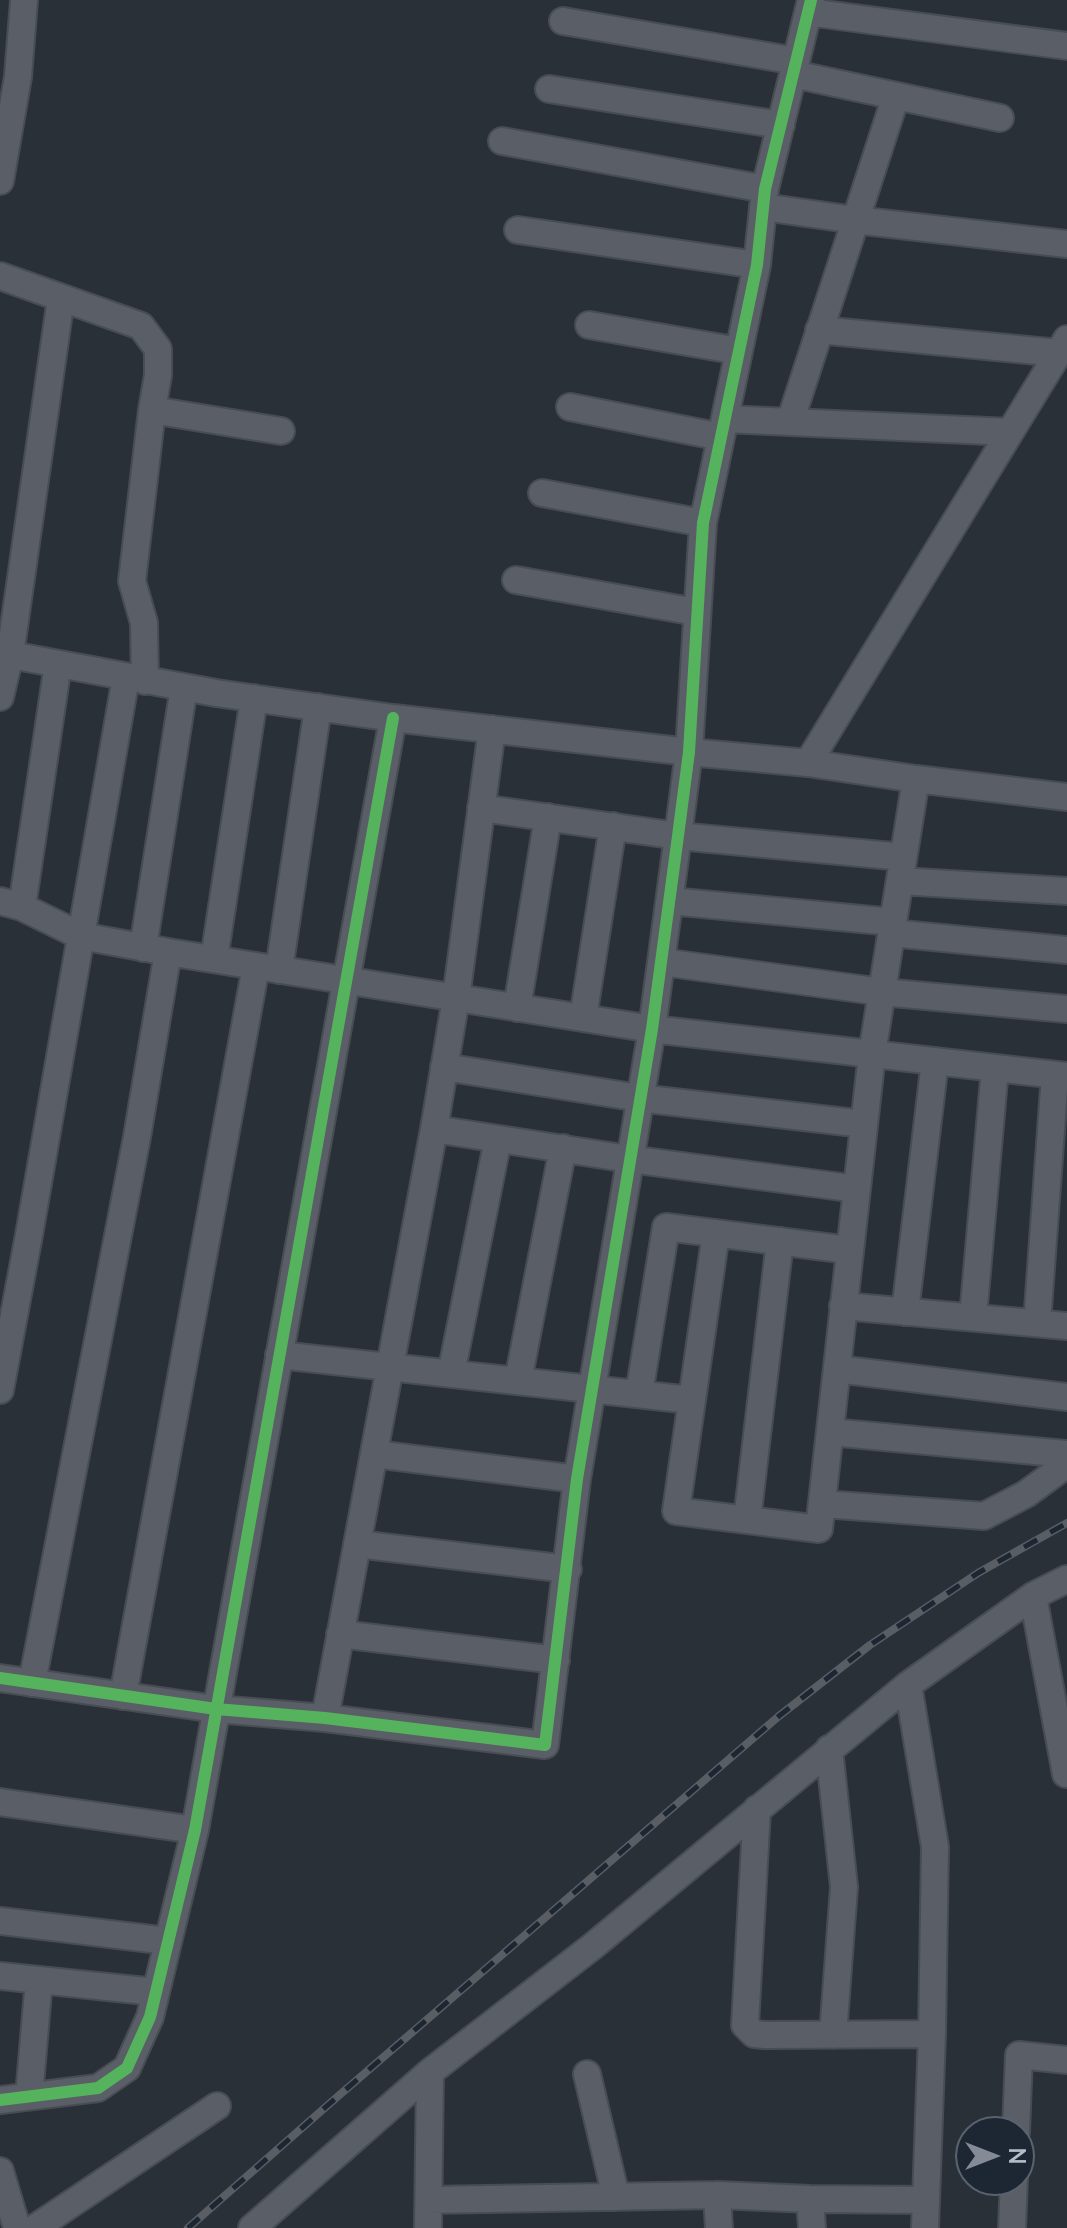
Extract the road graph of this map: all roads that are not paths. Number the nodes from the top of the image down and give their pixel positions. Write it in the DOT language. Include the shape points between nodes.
graph roads {
  1 [pos="809,6"];
  2 [pos="16,14"];
  3 [pos="563,21"];
  4 [pos="1067,46"];
  5 [pos="795,68"];
  6 [pos="549,89"];
  7 [pos="896,96"];
  8 [pos="1000,118"];
  9 [pos="781,125"];
  10 [pos="502,141"];
  11 [pos="0,181"];
  12 [pos="764,198"];
  13 [pos="855,220"];
  14 [pos="518,230"];
  15 [pos="1067,244"];
  16 [pos="757,265"];
  17 [pos="0,276"];
  18 [pos="61,298"];
  19 [pos="589,325"];
  20 [pos="819,330"];
  21 [pos="739,351"];
  22 [pos="1060,361"];
  23 [pos="570,407"];
  24 [pos="152,410"];
  25 [pos="790,422"];
  26 [pos="723,428"];
  27 [pos="281,431"];
  28 [pos="1010,432"];
  29 [pos="542,493"];
  30 [pos="703,523"];
  31 [pos="516,580"];
  32 [pos="696,612"];
  33 [pos="5,654"];
  34 [pos="58,664"];
  35 [pos="136,679"];
  36 [pos="184,687"];
  37 [pos="0,697"];
  38 [pos="254,698"];
  39 [pos="318,707"];
  40 [pos="393,718"];
  41 [pos="492,729"];
  42 [pos="689,752"];
  43 [pos="808,763"];
  44 [pos="916,779"];
  45 [pos="1067,797"];
  46 [pos="481,808"];
  47 [pos="548,817"];
  48 [pos="613,826"];
  49 [pos="678,836"];
  50 [pos="902,869"];
  51 [pos="1067,891"];
  52 [pos="670,901"];
  53 [pos="11,904"];
  54 [pos="892,928"];
  55 [pos="81,936"];
  56 [pos="156,950"];
  57 [pos="1067,950"];
  58 [pos="214,959"];
  59 [pos="662,962"];
  60 [pos="268,968"];
  61 [pos="346,980"];
  62 [pos="882,992"];
  63 [pos="456,998"];
  64 [pos="517,1008"];
  65 [pos="1067,1009"];
  66 [pos="583,1018"];
  67 [pos="652,1029"];
  68 [pos="872,1054"];
  69 [pos="935,1061"];
  70 [pos="444,1067"];
  71 [pos="995,1068"];
  72 [pos="1061,1075"];
  73 [pos="639,1098"];
  74 [pos="864,1124"];
  75 [pos="434,1129"];
  76 [pos="498,1139"];
  77 [pos="563,1148"];
  78 [pos="629,1159"];
  79 [pos="857,1189"];
  80 [pos="716,1233"];
  81 [pos="780,1241"];
  82 [pos="849,1250"];
  83 [pos="843,1306"];
  84 [pos="905,1312"];
  85 [pos="973,1317"];
  86 [pos="1037,1323"];
  87 [pos="1067,1326"];
  88 [pos="279,1355"];
  89 [pos="390,1367"];
  90 [pos="837,1369"];
  91 [pos="451,1374"];
  92 [pos="518,1381"];
  93 [pos="591,1389"];
  94 [pos="0,1390"];
  95 [pos="639,1394"];
  96 [pos="1067,1397"];
  97 [pos="691,1400"];
  98 [pos="830,1432"];
  99 [pos="374,1454"];
  100 [pos="1067,1456"];
  101 [pos="577,1479"];
  102 [pos="823,1504"];
  103 [pos="747,1520"];
  104 [pos="357,1544"];
  105 [pos="568,1569"];
  106 [pos="1067,1579"];
  107 [pos="1033,1596"];
  108 [pos="340,1634"];
  109 [pos="556,1660"];
  110 [pos="0,1678"];
  111 [pos="32,1683"];
  112 [pos="908,1685"];
  113 [pos="123,1696"];
  114 [pos="216,1709"];
  115 [pos="325,1718"];
  116 [pos="829,1749"];
  117 [pos="1066,1774"];
  118 [pos="0,1802"];
  119 [pos="757,1809"];
  120 [pos="195,1830"];
  121 [pos="0,1921"];
  122 [pos="168,1941"];
  123 [pos="0,1976"];
  124 [pos="39,1980"];
  125 [pos="156,1992"];
  126 [pos="932,2034"];
  127 [pos="833,2035"];
  128 [pos="1067,2060"];
  129 [pos="430,2072"];
  130 [pos="587,2074"];
  131 [pos="29,2096"];
  132 [pos="0,2100"];
  133 [pos="217,2106"];
  134 [pos="1017,2116"];
  135 [pos="0,2171"];
  136 [pos="717,2195"];
  137 [pos="1013,2196"];
  138 [pos="616,2197"];
  139 [pos="810,2199"];
  140 [pos="429,2200"];
  141 [pos="925,2200"];
  142 [pos="17,2228"];
  143 [pos="35,2228"];
  144 [pos="252,2228"];
  145 [pos="428,2228"];
  146 [pos="719,2228"];
  147 [pos="812,2228"];
  148 [pos="925,2228"];
  149 [pos="1012,2228"];
  1 -- 4 [label="street"];
  1 -- 5 [label="street"];
  2 -- 11 [label="street" via="18,77"];
  3 -- 5 [label="street"];
  5 -- 7 [label="street"];
  5 -- 9 [label="street"];
  6 -- 9 [label="street"];
  7 -- 8 [label="street"];
  7 -- 13 [label="street"];
  9 -- 12 [label="street"];
  10 -- 12 [label="street"];
  12 -- 13 [label="street"];
  12 -- 16 [label="street"];
  13 -- 15 [label="street"];
  13 -- 20 [label="street"];
  14 -- 16 [label="street"];
  16 -- 21 [label="street"];
  17 -- 18 [label="street"];
  18 -- 24 [label="street" via="141,326 158,349"];
  18 -- 33 [label="street"];
  19 -- 21 [label="street"];
  20 -- 22 [label="street"];
  20 -- 25 [label="street"];
  21 -- 26 [label="street"];
  22 -- 28 [label="street"];
  23 -- 26 [label="street"];
  24 -- 27 [label="street"];
  24 -- 35 [label="street" via="132,581 144,623"];
  25 -- 26 [label="street"];
  25 -- 28 [label="street"];
  26 -- 30 [label="street"];
  28 -- 43 [label="street"];
  29 -- 30 [label="street"];
  30 -- 32 [label="street"];
  31 -- 32 [label="street"];
  32 -- 42 [label="street"];
  33 -- 34 [label="street"];
  33 -- 37 [label="street"];
  34 -- 35 [label="street"];
  34 -- 53 [label="street"];
  35 -- 36 [label="street"];
  35 -- 55 [label="street"];
  36 -- 38 [label="street"];
  36 -- 56 [label="street"];
  38 -- 39 [label="street"];
  38 -- 58 [label="street"];
  39 -- 40 [label="street"];
  39 -- 60 [label="street"];
  40 -- 41 [label="street"];
  40 -- 61 [label="street"];
  41 -- 42 [label="street"];
  41 -- 46 [label="street"];
  42 -- 43 [label="street"];
  42 -- 49 [label="street"];
  43 -- 44 [label="street"];
  44 -- 45 [label="street"];
  44 -- 50 [label="street"];
  46 -- 47 [label="street"];
  46 -- 63 [label="street"];
  47 -- 48 [label="street"];
  47 -- 64 [label="street"];
  48 -- 49 [label="street"];
  48 -- 66 [label="street"];
  49 -- 50 [label="street"];
  49 -- 52 [label="street"];
  50 -- 51 [label="street"];
  50 -- 54 [label="street"];
  52 -- 54 [label="street"];
  52 -- 59 [label="street"];
  53 -- 55 [label="street"];
  54 -- 57 [label="street"];
  54 -- 62 [label="street"];
  55 -- 56 [label="street"];
  55 -- 94 [label="street"];
  56 -- 58 [label="street"];
  56 -- 111 [label="street" via="137,1137"];
  58 -- 60 [label="street"];
  59 -- 62 [label="street"];
  59 -- 67 [label="street"];
  60 -- 61 [label="street"];
  60 -- 113 [label="street"];
  61 -- 63 [label="street"];
  61 -- 88 [label="street"];
  62 -- 65 [label="street"];
  62 -- 68 [label="street"];
  63 -- 64 [label="street"];
  63 -- 70 [label="street"];
  64 -- 66 [label="street"];
  66 -- 67 [label="street"];
  67 -- 68 [label="street"];
  67 -- 73 [label="street"];
  68 -- 69 [label="street"];
  68 -- 74 [label="street"];
  69 -- 71 [label="street"];
  69 -- 84 [label="street"];
  70 -- 73 [label="street"];
  70 -- 75 [label="street"];
  71 -- 72 [label="street"];
  71 -- 85 [label="street"];
  72 -- 86 [label="street"];
  73 -- 74 [label="street"];
  73 -- 78 [label="street"];
  74 -- 79 [label="street"];
  75 -- 76 [label="street"];
  75 -- 89 [label="street"];
  76 -- 77 [label="street"];
  76 -- 91 [label="street"];
  77 -- 78 [label="street"];
  77 -- 92 [label="street"];
  78 -- 79 [label="street"];
  78 -- 93 [label="street"];
  79 -- 82 [label="street"];
  80 -- 81 [label="street"];
  80 -- 95 [label="street" via="666,1227"];
  80 -- 97 [label="street"];
  81 -- 82 [label="street"];
  81 -- 103 [label="street"];
  82 -- 83 [label="street"];
  83 -- 84 [label="street"];
  83 -- 90 [label="street"];
  84 -- 85 [label="street"];
  85 -- 86 [label="street"];
  86 -- 87 [label="street"];
  88 -- 89 [label="street"];
  88 -- 114 [label="street"];
  89 -- 91 [label="street"];
  89 -- 99 [label="street"];
  90 -- 96 [label="street"];
  90 -- 98 [label="street"];
  91 -- 92 [label="street"];
  92 -- 93 [label="street"];
  93 -- 95 [label="street"];
  93 -- 101 [label="street"];
  95 -- 97 [label="street"];
  97 -- 103 [label="street" via="676,1511"];
  98 -- 100 [label="street"];
  98 -- 102 [label="street"];
  99 -- 101 [label="street"];
  99 -- 104 [label="street"];
  100 -- 102 [label="street" via="1066,1465 1026,1494 984,1516"];
  101 -- 105 [label="street"];
  102 -- 103 [label="street" via="819,1529"];
  104 -- 105 [label="street"];
  104 -- 108 [label="street"];
  105 -- 109 [label="street"];
  106 -- 107 [label="street"];
  107 -- 112 [label="street"];
  107 -- 117 [label="street"];
  108 -- 109 [label="street"];
  108 -- 115 [label="street"];
  109 -- 115 [label="street" via="545,1745"];
  110 -- 111 [label="street"];
  111 -- 113 [label="street"];
  112 -- 116 [label="street"];
  112 -- 126 [label="street" via="935,1847"];
  113 -- 114 [label="street"];
  114 -- 115 [label="street"];
  114 -- 120 [label="street"];
  116 -- 119 [label="street"];
  116 -- 127 [label="street" via="844,1887"];
  118 -- 120 [label="street"];
  119 -- 127 [label="street" via="745,2025 754,2034"];
  119 -- 129 [label="street"];
  120 -- 122 [label="street"];
  121 -- 122 [label="street"];
  122 -- 125 [label="street"];
  123 -- 124 [label="street"];
  124 -- 125 [label="street"];
  124 -- 131 [label="street"];
  125 -- 131 [label="street" via="127,2068 98,2088"];
  126 -- 127 [label="street"];
  126 -- 141 [label="street"];
  128 -- 134 [label="street" via="1019,2055"];
  129 -- 140 [label="street"];
  129 -- 144 [label="street"];
  130 -- 138 [label="street"];
  131 -- 132 [label="street"];
  133 -- 143 [label="street"];
  135 -- 142 [label="street"];
  136 -- 138 [label="street"];
  136 -- 139 [label="street"];
  136 -- 146 [label="street"];
  137 -- 149 [label="street"];
  138 -- 140 [label="street"];
  139 -- 141 [label="street"];
  139 -- 147 [label="street"];
  140 -- 145 [label="street"];
  141 -- 148 [label="street"];
}
